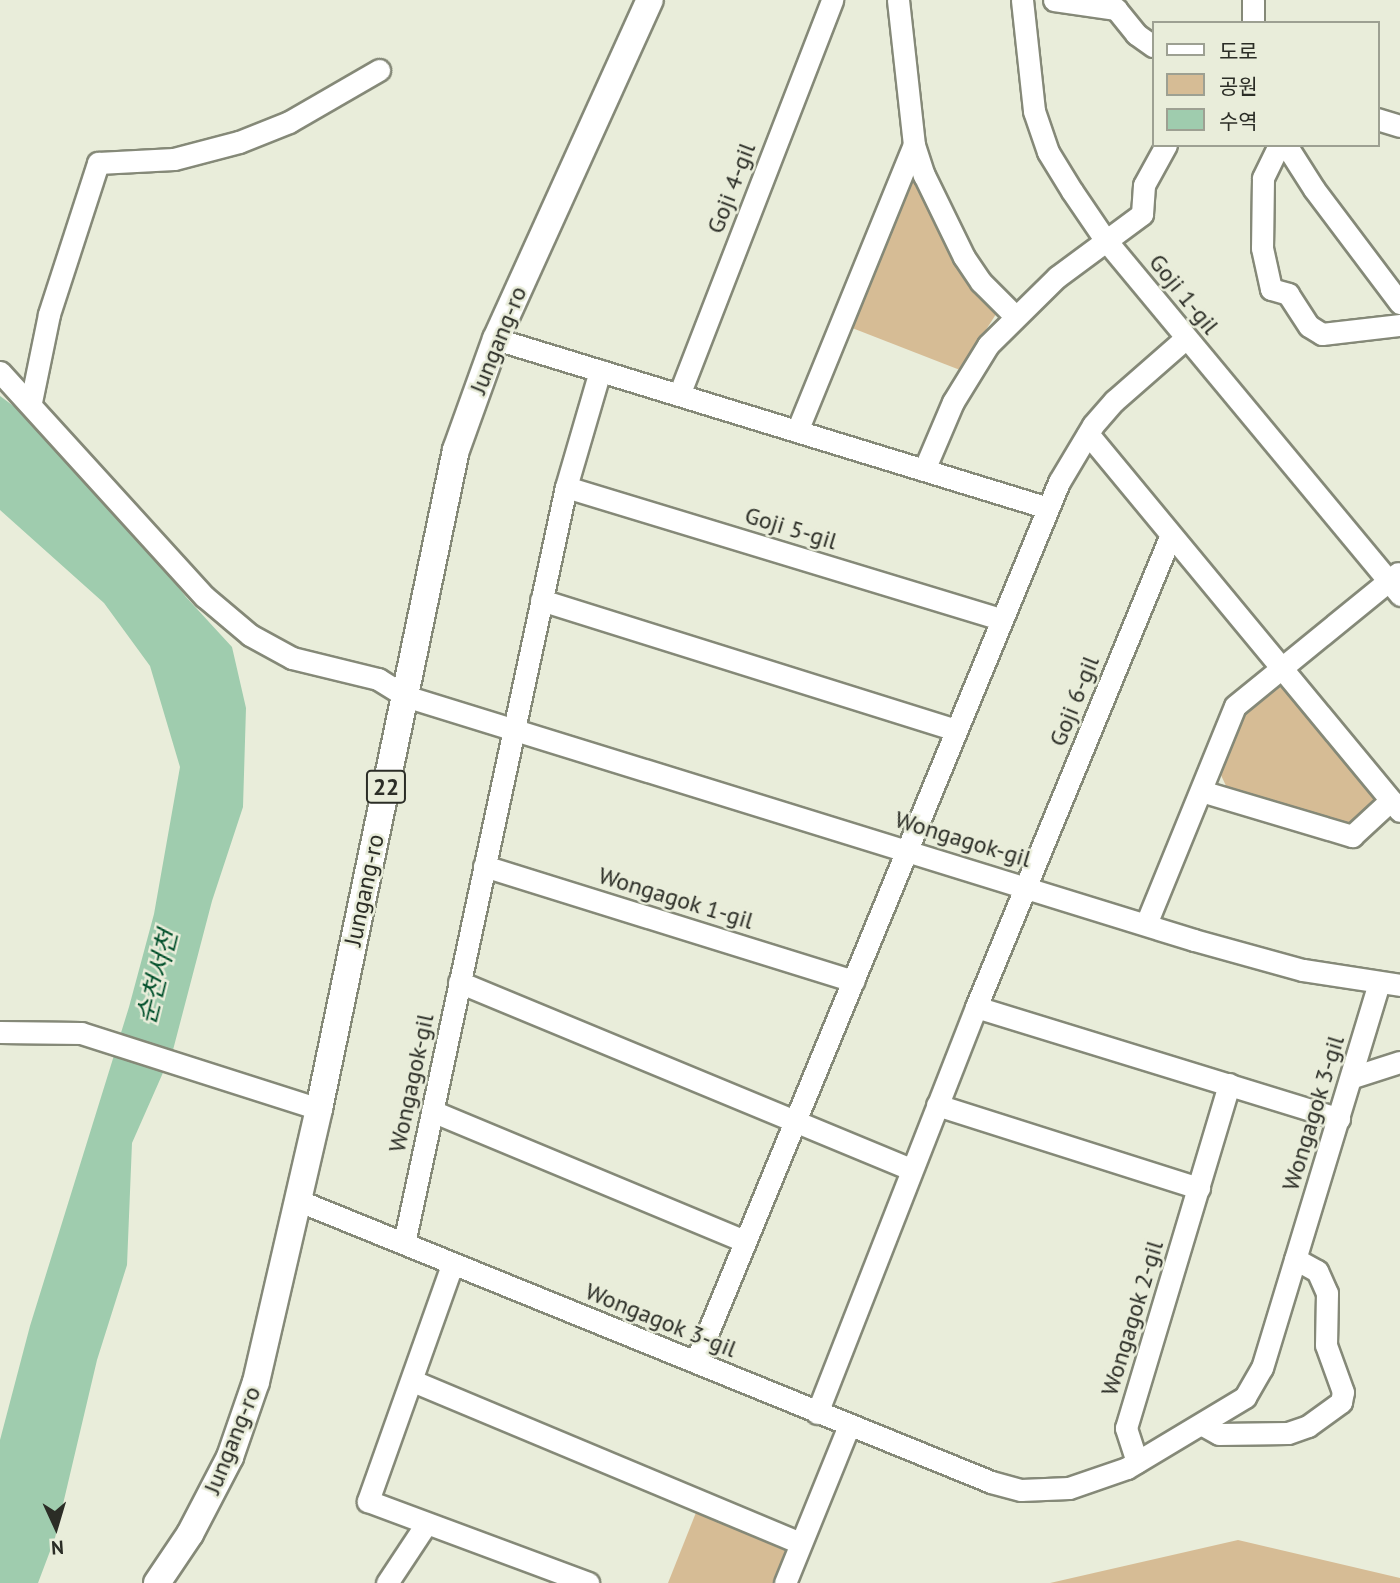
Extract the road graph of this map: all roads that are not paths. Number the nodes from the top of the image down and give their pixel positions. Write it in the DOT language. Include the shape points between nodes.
graph roads {
  1 [pos="650,0"];
  2 [pos="832,0"];
  3 [pos="898,0"];
  4 [pos="1022,0"];
  5 [pos="1054,0"];
  6 [pos="1253,0"];
  7 [pos="1253,21"];
  8 [pos="1152,45"];
  9 [pos="379,69"];
  10 [pos="1379,120"];
  11 [pos="1400,126"];
  12 [pos="914,145"];
  13 [pos="1165,147"];
  14 [pos="1278,147"];
  15 [pos="1287,147"];
  16 [pos="1104,238"];
  17 [pos="1400,303"];
  18 [pos="1015,316"];
  19 [pos="1400,325"];
  20 [pos="1186,338"];
  21 [pos="496,339"];
  22 [pos="600,371"];
  23 [pos="0,372"];
  24 [pos="679,395"];
  25 [pos="31,402"];
  26 [pos="797,431"];
  27 [pos="1088,434"];
  28 [pos="924,470"];
  29 [pos="566,487"];
  30 [pos="1048,508"];
  31 [pos="1170,537"];
  32 [pos="1396,582"];
  33 [pos="541,600"];
  34 [pos="1000,620"];
  35 [pos="1280,667"];
  36 [pos="405,696"];
  37 [pos="513,729"];
  38 [pos="955,730"];
  39 [pos="1201,791"];
  40 [pos="1395,805"];
  41 [pos="908,849"];
  42 [pos="484,866"];
  43 [pos="1027,886"];
  44 [pos="1146,924"];
  45 [pos="853,981"];
  46 [pos="459,982"];
  47 [pos="1390,984"];
  48 [pos="976,1007"];
  49 [pos="0,1032"];
  50 [pos="1400,1062"];
  51 [pos="1353,1077"];
  52 [pos="1229,1084"];
  53 [pos="937,1105"];
  54 [pos="318,1109"];
  55 [pos="432,1111"];
  56 [pos="1339,1119"];
  57 [pos="794,1122"];
  58 [pos="912,1170"];
  59 [pos="1199,1188"];
  60 [pos="297,1200"];
  61 [pos="745,1241"];
  62 [pos="404,1242"];
  63 [pos="1295,1259"];
  64 [pos="453,1265"];
  65 [pos="696,1361"];
  66 [pos="413,1381"];
  67 [pos="817,1413"];
  68 [pos="849,1425"];
  69 [pos="1203,1425"];
  70 [pos="1137,1462"];
  71 [pos="426,1524"];
  72 [pos="801,1543"];
  73 [pos="157,1583"];
  74 [pos="387,1583"];
  75 [pos="588,1583"];
  76 [pos="785,1583"];
  1 -- 21 [label="main road, Jungang-ro / 22"];
  2 -- 24 [label="street, Goji 4-gil"];
  3 -- 12 [label="street"];
  4 -- 16 [label="street, Goji 1-gil" via="1034,111 1048,152"];
  5 -- 8 [label="street" via="1115,9"];
  6 -- 7 [label="street"];
  9 -- 25 [label="street" via="289,122 239,142 174,159 97,163 49,314"];
  10 -- 11 [label="street"];
  12 -- 18 [label="street" via="964,257"];
  12 -- 26 [label="street"];
  13 -- 16 [label="street" via="1144,185 1142,214"];
  14 -- 19 [label="street" via="1263,178 1262,248 1271,289 1288,294 1309,326 1322,334"];
  15 -- 17 [label="street"];
  16 -- 18 [label="street"];
  16 -- 20 [label="street, Goji 1-gil"];
  18 -- 28 [label="street" via="967,376"];
  20 -- 27 [label="street" via="1114,401"];
  20 -- 32 [label="street, Goji 1-gil"];
  21 -- 22 [label="street"];
  21 -- 36 [label="main road, Jungang-ro / 22" via="456,450"];
  22 -- 24 [label="street"];
  22 -- 29 [label="street"];
  23 -- 25 [label="street, Wongagok-gil"];
  24 -- 26 [label="street"];
  25 -- 36 [label="street, Wongagok-gil" via="228,619 292,658 378,679"];
  26 -- 28 [label="street"];
  27 -- 30 [label="street"];
  27 -- 31 [label="street"];
  28 -- 30 [label="street"];
  29 -- 33 [label="street"];
  29 -- 34 [label="street, Goji 5-gil"];
  30 -- 34 [label="street"];
  31 -- 35 [label="street"];
  31 -- 43 [label="street, Goji 6-gil"];
  32 -- 35 [label="street, Goji 1-gil"];
  33 -- 37 [label="street"];
  33 -- 38 [label="street"];
  34 -- 38 [label="street"];
  35 -- 39 [label="street, Goji 1-gil" via="1235,706"];
  35 -- 40 [label="street"];
  36 -- 37 [label="street, Wongagok-gil"];
  36 -- 54 [label="main road, Jungang-ro / 22"];
  37 -- 41 [label="street, Wongagok-gil"];
  37 -- 42 [label="street, Wongagok-gil"];
  38 -- 41 [label="street"];
  39 -- 40 [label="street" via="1352,836"];
  39 -- 44 [label="street, Goji 1-gil"];
  41 -- 43 [label="street, Wongagok-gil"];
  41 -- 45 [label="street"];
  42 -- 45 [label="street, Wongagok 1-gil"];
  42 -- 46 [label="street, Wongagok-gil"];
  43 -- 44 [label="street, Wongagok-gil"];
  43 -- 48 [label="street"];
  44 -- 47 [label="street, Wongagok-gil" via="1303,970"];
  45 -- 57 [label="street"];
  46 -- 55 [label="street, Wongagok-gil"];
  46 -- 57 [label="street"];
  47 -- 51 [label="street, Wongagok 3-gil"];
  48 -- 52 [label="street"];
  48 -- 53 [label="street"];
  49 -- 54 [label="street" via="81,1033"];
  50 -- 51 [label="street"];
  51 -- 56 [label="street, Wongagok 3-gil"];
  52 -- 56 [label="street"];
  52 -- 59 [label="street, Wongagok 2-gil"];
  53 -- 58 [label="street"];
  53 -- 59 [label="street"];
  54 -- 60 [label="main road, Jungang-ro / 22"];
  55 -- 61 [label="street"];
  55 -- 62 [label="street, Wongagok-gil"];
  56 -- 63 [label="street, Wongagok 3-gil"];
  57 -- 58 [label="street"];
  57 -- 61 [label="street"];
  58 -- 67 [label="street"];
  59 -- 70 [label="street, Wongagok 2-gil" via="1126,1428"];
  60 -- 62 [label="street, Wongagok 3-gil"];
  60 -- 73 [label="main road, Jungang-ro / 22" via="256,1382 230,1457 190,1534"];
  61 -- 65 [label="street"];
  62 -- 64 [label="street, Wongagok 3-gil"];
  63 -- 69 [label="street, Wongagok 3-gil" via="1262,1368 1245,1397"];
  63 -- 69 [label="street" via="1323,1280 1326,1345 1343,1392 1340,1402 1308,1426 1288,1433 1219,1434"];
  64 -- 65 [label="street, Wongagok 3-gil"];
  64 -- 66 [label="street"];
  65 -- 67 [label="street, Wongagok 3-gil"];
  66 -- 71 [label="street" via="368,1502"];
  66 -- 72 [label="street"];
  67 -- 68 [label="street, Wongagok 3-gil"];
  68 -- 70 [label="street, Wongagok 3-gil" via="1021,1490 1069,1488"];
  68 -- 72 [label="street"];
  69 -- 70 [label="street, Wongagok 3-gil"];
  71 -- 74 [label="street"];
  71 -- 75 [label="street"];
  72 -- 76 [label="street"];
}
